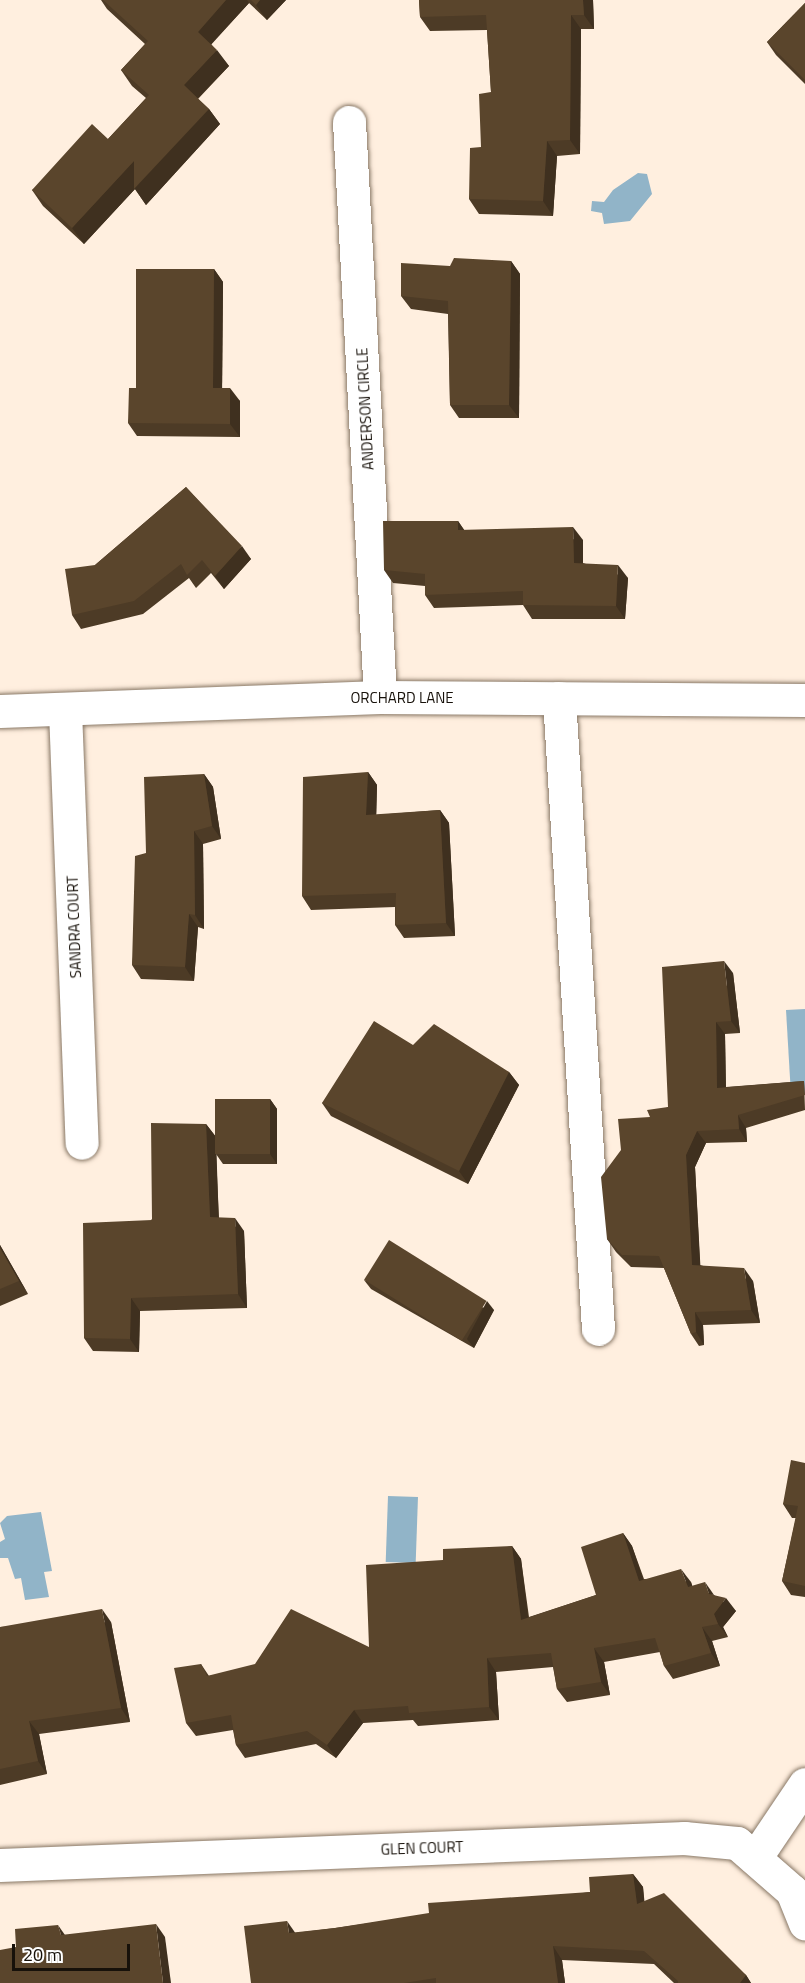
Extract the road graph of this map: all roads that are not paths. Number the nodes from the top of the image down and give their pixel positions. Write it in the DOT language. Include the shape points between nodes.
graph roads {
  1 [pos="349,122"];
  2 [pos="380,697"];
  3 [pos="559,698"];
  4 [pos="805,700"];
  5 [pos="65,710"];
  6 [pos="0,711"];
  7 [pos="82,1143"];
  8 [pos="598,1329"];
  9 [pos="805,1784"];
  10 [pos="755,1858"];
  11 [pos="0,1865"];
  12 [pos="805,1923"];
  1 -- 2 [label="street, ANDERSON CIRCLE"];
  2 -- 3 [label="street, ORCHARD LANE"];
  2 -- 5 [label="street, ORCHARD LANE"];
  3 -- 4 [label="street, ORCHARD LANE"];
  3 -- 8 [label="street"];
  5 -- 6 [label="street, ORCHARD LANE"];
  5 -- 7 [label="street, SANDRA COURT"];
  9 -- 10 [label="street"];
  10 -- 11 [label="street, GLEN COURT" via="737,1843 684,1838"];
  10 -- 12 [label="street, GLEN COURT" via="792,1891"];
}
